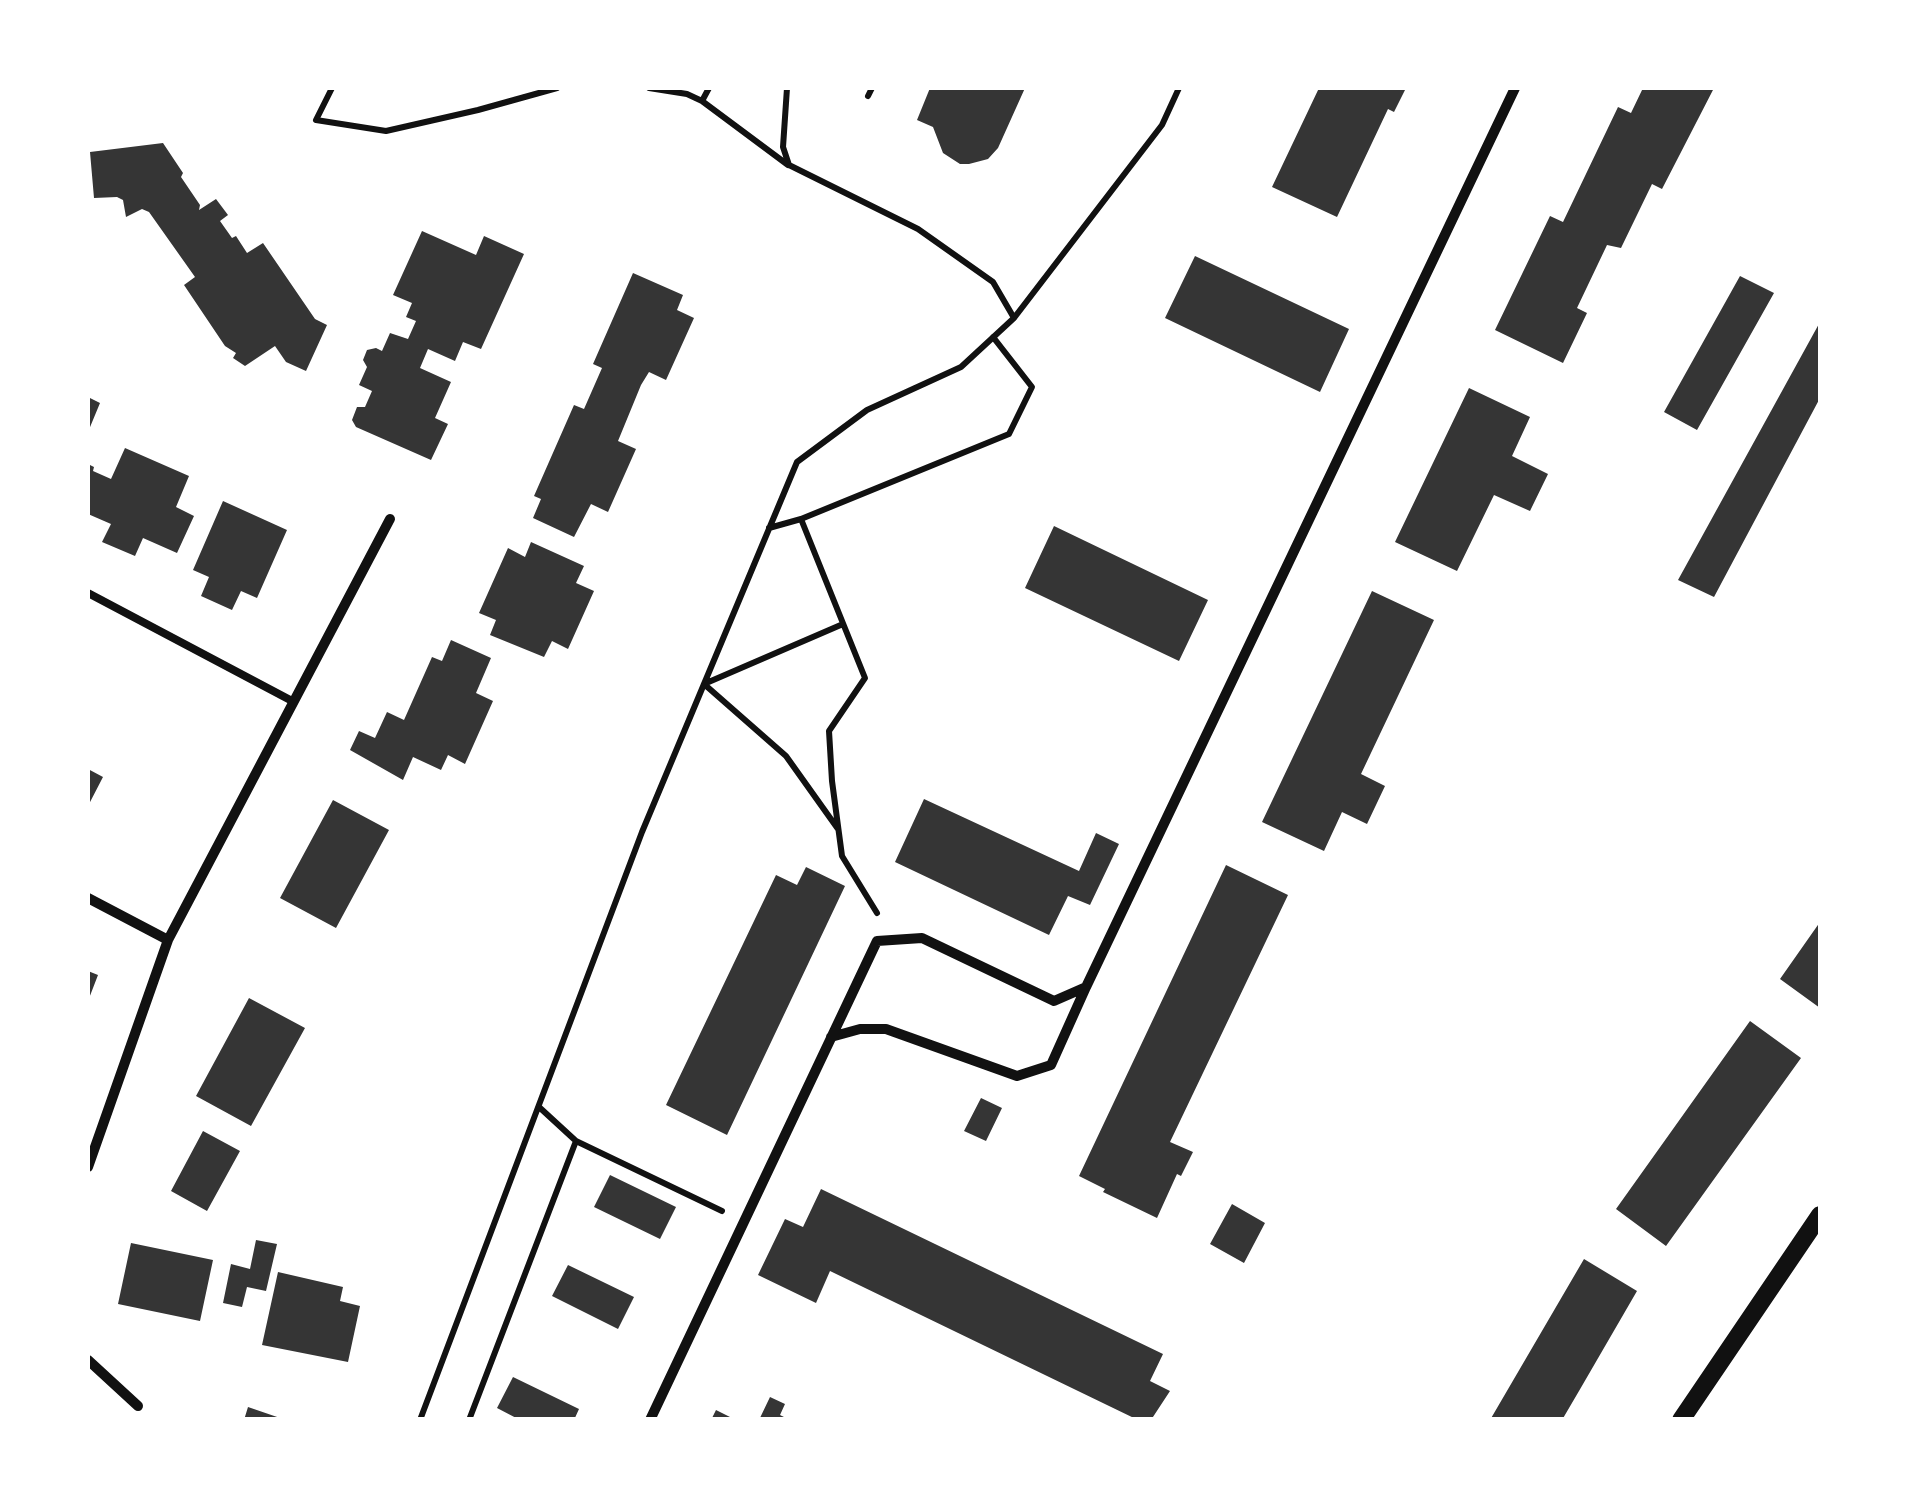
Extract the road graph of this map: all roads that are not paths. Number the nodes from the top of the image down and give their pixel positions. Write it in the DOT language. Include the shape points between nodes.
graph roads {
  1 [pos="1515,88"];
  2 [pos="390,519"];
  3 [pos="88,593"];
  4 [pos="294,702"];
  5 [pos="88,898"];
  6 [pos="168,940"];
  7 [pos="1086,987"];
  8 [pos="832,1037"];
  9 [pos="88,1167"];
  10 [pos="1820,1215"];
  11 [pos="88,1360"];
  12 [pos="138,1406"];
  13 [pos="650,1420"];
  14 [pos="1682,1420"];
  1 -- 7 [label="street"];
  2 -- 4 [label="street"];
  3 -- 4 [label="lane"];
  4 -- 6 [label="street"];
  5 -- 6 [label="street"];
  6 -- 9 [label="street"];
  7 -- 8 [label="street" via="1050,1065 1017,1076 886,1029"];
  7 -- 8 [label="street" via="1054,1001 922,938 876,941"];
  8 -- 13 [label="street"];
  10 -- 14 [label="street"];
  11 -- 12 [label="street"];
}
